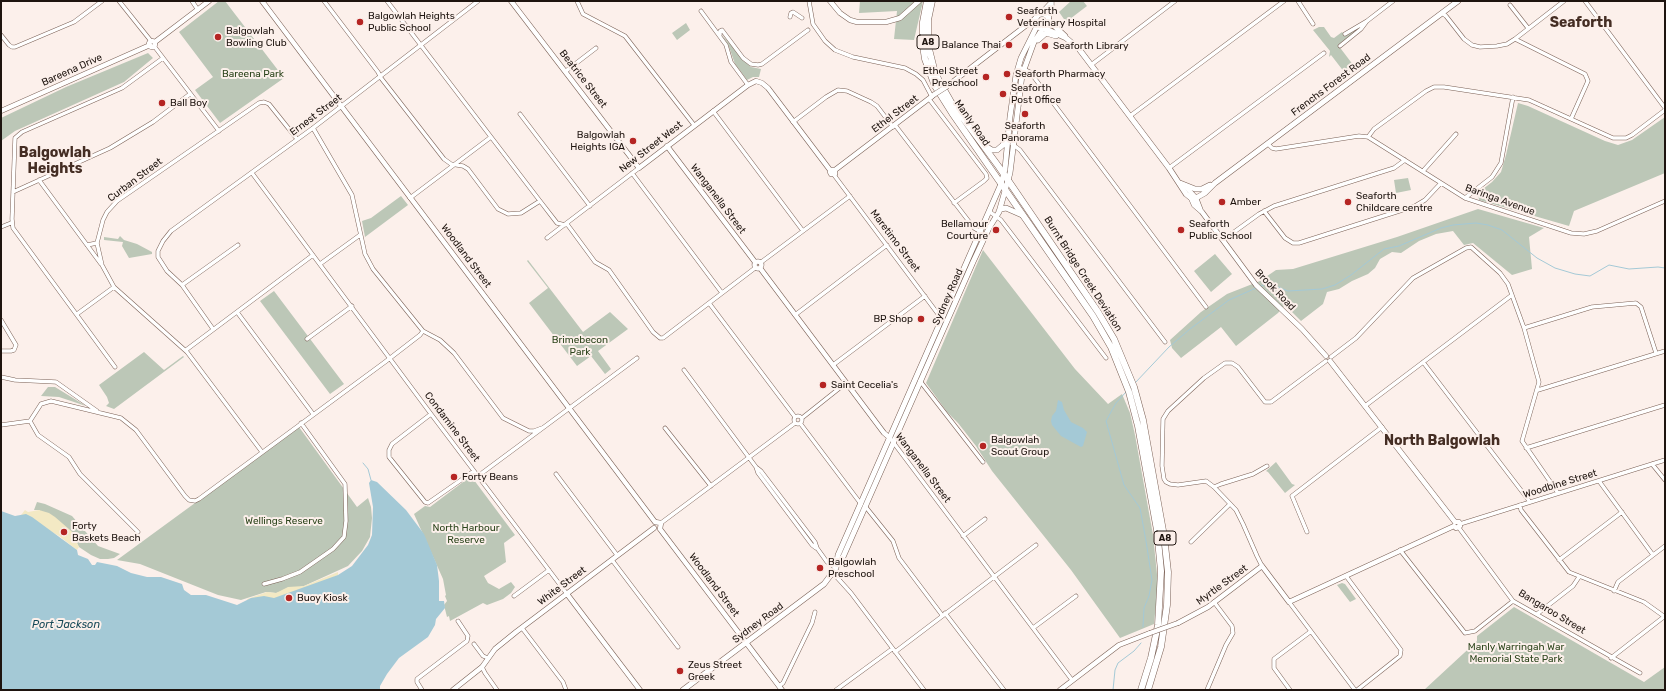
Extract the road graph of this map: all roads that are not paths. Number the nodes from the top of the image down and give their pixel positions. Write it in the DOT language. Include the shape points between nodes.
graph roads {
  1 [pos="102,1"];
  2 [pos="119,1"];
  3 [pos="192,1"];
  4 [pos="209,1"];
  5 [pos="262,1"];
  6 [pos="324,1"];
  7 [pos="387,1"];
  8 [pos="478,1"];
  9 [pos="511,1"];
  10 [pos="577,1"];
  11 [pos="809,1"];
  12 [pos="830,1"];
  13 [pos="927,1"];
  14 [pos="932,1"];
  15 [pos="1052,1"];
  16 [pos="1175,1"];
  17 [pos="1284,1"];
  18 [pos="1298,1"];
  19 [pos="1393,1"];
  20 [pos="1458,1"];
  21 [pos="1564,1"];
  22 [pos="1585,1"];
  23 [pos="918,2"];
  24 [pos="1510,5"];
  25 [pos="925,8"];
  26 [pos="198,10"];
  27 [pos="701,10"];
  28 [pos="1442,13"];
  29 [pos="1038,16"];
  30 [pos="790,17"];
  31 [pos="802,18"];
  32 [pos="1049,21"];
  33 [pos="1367,21"];
  34 [pos="1313,24"];
  35 [pos="1036,26"];
  36 [pos="1024,27"];
  37 [pos="1043,28"];
  38 [pos="1528,28"];
  39 [pos="808,30"];
  40 [pos="1032,34"];
  41 [pos="1345,34"];
  42 [pos="1,35"];
  43 [pos="720,35"];
  44 [pos="1065,38"];
  45 [pos="1515,39"];
  46 [pos="152,44"];
  47 [pos="421,45"];
  48 [pos="1033,45"];
  49 [pos="1340,46"];
  50 [pos="596,48"];
  51 [pos="1324,53"];
  52 [pos="163,58"];
  53 [pos="1091,64"];
  54 [pos="1021,68"];
  55 [pos="566,71"];
  56 [pos="380,76"];
  57 [pos="748,85"];
  58 [pos="190,94"];
  59 [pos="932,97"];
  60 [pos="1513,97"];
  61 [pos="341,106"];
  62 [pos="1665,109"];
  63 [pos="1,111"];
  64 [pos="713,111"];
  65 [pos="520,114"];
  66 [pos="1130,116"];
  67 [pos="1570,119"];
  68 [pos="793,122"];
  69 [pos="694,125"];
  70 [pos="894,126"];
  71 [pos="313,128"];
  72 [pos="219,131"];
  73 [pos="1009,132"];
  74 [pos="1456,134"];
  75 [pos="492,137"];
  76 [pos="1368,137"];
  77 [pos="297,140"];
  78 [pos="1010,143"];
  79 [pos="1268,144"];
  80 [pos="984,145"];
  81 [pos="667,146"];
  82 [pos="1405,160"];
  83 [pos="455,164"];
  84 [pos="639,168"];
  85 [pos="1169,168"];
  86 [pos="1422,171"];
  87 [pos="833,172"];
  88 [pos="252,173"];
  89 [pos="632,173"];
  90 [pos="1004,174"];
  91 [pos="39,180"];
  92 [pos="1008,180"];
  93 [pos="1179,183"];
  94 [pos="1215,183"];
  95 [pos="1440,183"];
  96 [pos="1001,184"];
  97 [pos="1185,186"];
  98 [pos="1199,189"];
  99 [pos="1006,190"];
  100 [pos="13,192"];
  101 [pos="850,196"];
  102 [pos="1193,197"];
  103 [pos="410,198"];
  104 [pos="1465,198"];
  105 [pos="540,201"];
  106 [pos="1665,201"];
  107 [pos="954,203"];
  108 [pos="590,206"];
  109 [pos="1264,211"];
  110 [pos="990,212"];
  111 [pos="997,214"];
  112 [pos="1023,215"];
  113 [pos="12,223"];
  114 [pos="566,225"];
  115 [pos="1,227"];
  116 [pos="803,231"];
  117 [pos="981,232"];
  118 [pos="360,235"];
  119 [pos="547,238"];
  120 [pos="1223,240"];
  121 [pos="97,243"];
  122 [pos="87,245"];
  123 [pos="887,245"];
  124 [pos="238,246"];
  125 [pos="313,255"];
  126 [pos="320,264"];
  127 [pos="102,265"];
  128 [pos="758,265"];
  129 [pos="182,285"];
  130 [pos="114,287"];
  131 [pos="722,293"];
  132 [pos="1512,294"];
  133 [pos="925,296"];
  134 [pos="709,303"];
  135 [pos="352,306"];
  136 [pos="1206,307"];
  137 [pos="237,312"];
  138 [pos="76,314"];
  139 [pos="795,315"];
  140 [pos="941,318"];
  141 [pos="1,320"];
  142 [pos="948,321"];
  143 [pos="1524,328"];
  144 [pos="214,329"];
  145 [pos="423,331"];
  146 [pos="307,339"];
  147 [pos="1166,342"];
  148 [pos="186,350"];
  149 [pos="1665,350"];
  150 [pos="1,351"];
  151 [pos="1656,353"];
  152 [pos="390,358"];
  153 [pos="637,358"];
  154 [pos="1106,358"];
  155 [pos="1328,359"];
  156 [pos="1423,362"];
  157 [pos="833,365"];
  158 [pos="114,367"];
  159 [pos="684,370"];
  160 [pos="1,377"];
  161 [pos="918,379"];
  162 [pos="846,383"];
  163 [pos="1131,387"];
  164 [pos="1538,390"];
  165 [pos="1665,405"];
  166 [pos="1365,406"];
  167 [pos="569,408"];
  168 [pos="98,411"];
  169 [pos="313,414"];
  170 [pos="431,414"];
  171 [pos="795,417"];
  172 [pos="802,418"];
  173 [pos="30,421"];
  174 [pos="795,423"];
  175 [pos="800,423"];
  176 [pos="301,424"];
  177 [pos="1,426"];
  178 [pos="1382,427"];
  179 [pos="542,428"];
  180 [pos="665,428"];
  181 [pos="890,438"];
  182 [pos="893,443"];
  183 [pos="1526,448"];
  184 [pos="262,452"];
  185 [pos="749,458"];
  186 [pos="1665,460"];
  187 [pos="983,462"];
  188 [pos="1652,464"];
  189 [pos="1267,466"];
  190 [pos="474,471"];
  191 [pos="556,474"];
  192 [pos="478,476"];
  193 [pos="1665,480"];
  194 [pos="1599,481"];
  195 [pos="711,486"];
  196 [pos="1214,487"];
  197 [pos="1558,493"];
  198 [pos="1530,502"];
  199 [pos="863,505"];
  200 [pos="1230,505"];
  201 [pos="1520,505"];
  202 [pos="1622,512"];
  203 [pos="985,519"];
  204 [pos="655,522"];
  205 [pos="661,523"];
  206 [pos="1457,525"];
  207 [pos="654,528"];
  208 [pos="660,529"];
  209 [pos="138,532"];
  210 [pos="1307,532"];
  211 [pos="963,536"];
  212 [pos="1191,542"];
  213 [pos="1036,545"];
  214 [pos="1665,546"];
  215 [pos="1400,550"];
  216 [pos="617,555"];
  217 [pos="1653,555"];
  218 [pos="612,560"];
  219 [pos="1559,560"];
  220 [pos="1262,566"];
  221 [pos="835,569"];
  222 [pos="549,570"];
  223 [pos="994,576"];
  224 [pos="1346,576"];
  225 [pos="1579,577"];
  226 [pos="264,584"];
  227 [pos="1614,591"];
  228 [pos="567,594"];
  229 [pos="514,596"];
  230 [pos="1076,596"];
  231 [pos="1513,601"];
  232 [pos="1214,602"];
  233 [pos="1289,602"];
  234 [pos="815,612"];
  235 [pos="944,614"];
  236 [pos="1536,614"];
  237 [pos="1665,616"];
  238 [pos="458,621"];
  239 [pos="522,628"];
  240 [pos="1033,628"];
  241 [pos="1310,632"];
  242 [pos="746,642"];
  243 [pos="474,644"];
  244 [pos="678,647"];
  245 [pos="894,650"];
  246 [pos="488,658"];
  247 [pos="1611,658"];
  248 [pos="484,665"];
  249 [pos="1640,673"];
  250 [pos="1072,680"];
  251 [pos="781,688"];
  252 [pos="1289,688"];
  253 [pos="422,690"];
  254 [pos="453,690"];
  255 [pos="497,690"];
  256 [pos="566,690"];
  257 [pos="640,690"];
  258 [pos="683,690"];
  259 [pos="836,690"];
  260 [pos="924,690"];
  261 [pos="1004,690"];
  262 [pos="1060,690"];
  263 [pos="1141,690"];
  264 [pos="1148,690"];
  265 [pos="1207,690"];
  266 [pos="1283,690"];
  267 [pos="1356,690"];
  1 -- 42 [label="street" via="74,22 16,47 12,47"];
  2 -- 46 [label="street"];
  3 -- 26 [label="street"];
  4 -- 26 [label="street, Bareena Drive"];
  5 -- 61 [label="street, Woodland Street"];
  6 -- 56 [label="street"];
  7 -- 47 [label="street"];
  8 -- 47 [label="street, Ernest Street"];
  9 -- 55 [label="street, Beatrice Street"];
  10 -- 69 [label="street" via="583,14 625,36"];
  11 -- 59 [label="street" via="813,24 835,50 853,57 905,68 923,80"];
  12 -- 23 [label="street" via="850,20 874,22 898,20"];
  13 -- 25 [label="highway, Manly Road / A8"];
  14 -- 80 [label="highway, Manly Road / A8" via="928,35 934,70 951,102"];
  15 -- 29 [label="street"];
  15 -- 32 [label="street"];
  16 -- 53 [label="street"];
  17 -- 66 [label="street"];
  18 -- 34 [label="street"];
  19 -- 33 [label="street"];
  20 -- 28 [label="main road, Frenchs Forest Road"];
  21 -- 38 [label="street"];
  22 -- 62 [label="street"];
  23 -- 25 [label="street"];
  24 -- 38 [label="street"];
  25 -- 96 [label="highway, Manly Road / A8" via="923,46 929,73 943,100"];
  26 -- 46 [label="street, Bareena Drive"];
  27 -- 43 [label="street"];
  28 -- 45 [label="street" via="1472,45 1497,46"];
  28 -- 79 [label="main road, Frenchs Forest Road"];
  29 -- 32 [label="main road" via="1046,16"];
  29 -- 35 [label="main road"];
  29 -- 36 [label="street, Ethel Street"];
  30 -- 31 [label="street" via="793,12"];
  32 -- 37 [label="main road"];
  32 -- 44 [label="main road" via="1064,34"];
  33 -- 41 [label="street"];
  33 -- 49 [label="street"];
  35 -- 36 [label="street, Ethel Street"];
  35 -- 37 [label="main road"];
  35 -- 40 [label="main road, Sydney Road"];
  36 -- 40 [label="street"];
  36 -- 59 [label="street, Ethel Street, bridge"];
  37 -- 44 [label="main road"];
  37 -- 48 [label="main road, Sydney Road"];
  38 -- 45 [label="street"];
  39 -- 43 [label="street" via="758,65 751,64 743,58 722,30"];
  40 -- 54 [label="main road, Sydney Road"];
  43 -- 57 [label="street" via="731,62"];
  44 -- 48 [label="main road" via="1046,33"];
  44 -- 53 [label="main road" via="1077,47"];
  45 -- 67 [label="street" via="1585,74 1588,81"];
  46 -- 52 [label="street"];
  46 -- 63 [label="street, Bareena Drive"];
  47 -- 56 [label="street, Ernest Street"];
  47 -- 75 [label="street"];
  48 -- 54 [label="main road, Sydney Road"];
  50 -- 55 [label="street"];
  51 -- 85 [label="street"];
  52 -- 58 [label="street"];
  52 -- 100 [label="street" via="122,88 20,132 16,137"];
  53 -- 66 [label="main road"];
  54 -- 73 [label="main road, Sydney Road" via="1013,90"];
  54 -- 78 [label="main road, Sydney Road"];
  54 -- 136 [label="street" via="1030,72"];
  55 -- 84 [label="street, Beatrice Street"];
  56 -- 61 [label="street, Ernest Street"];
  56 -- 83 [label="street" via="444,159"];
  57 -- 64 [label="street, New Street West"];
  57 -- 68 [label="street, Maretimo Street" via="756,81 762,83"];
  58 -- 72 [label="street"];
  58 -- 91 [label="street" via="153,122 110,148"];
  59 -- 70 [label="street, Ethel Street"];
  59 -- 107 [label="street" via="986,174 984,181"];
  60 -- 67 [label="street" via="1529,100"];
  60 -- 76 [label="street" via="1434,87 1374,129"];
  60 -- 104 [label="street" via="1501,163 1492,176"];
  61 -- 71 [label="street, Ernest Street"];
  61 -- 103 [label="street, Woodland Street"];
  62 -- 67 [label="street" via="1632,135 1620,139 1606,136"];
  64 -- 69 [label="street, New Street West"];
  64 -- 116 [label="street"];
  65 -- 108 [label="street"];
  66 -- 85 [label="main road"];
  68 -- 70 [label="street" via="838,90 871,102"];
  68 -- 87 [label="street, Maretimo Street"];
  69 -- 81 [label="street, New Street West"];
  70 -- 87 [label="street, Ethel Street"];
  70 -- 107 [label="street"];
  71 -- 77 [label="street, Ernest Street"];
  71 -- 118 [label="street" via="352,195"];
  72 -- 77 [label="street, Curban Street" via="256,104 264,102 271,106"];
  72 -- 121 [label="street, Curban Street" via="117,202 103,220"];
  73 -- 78 [label="main road, Sydney Road"];
  73 -- 80 [label="main road" via="999,150 992,150"];
  74 -- 86 [label="street"];
  75 -- 83 [label="street"];
  75 -- 105 [label="street"];
  76 -- 79 [label="street" via="1359,136 1276,149"];
  76 -- 82 [label="street, Baringa Avenue"];
  77 -- 88 [label="street, Ernest Street"];
  78 -- 90 [label="main road, Sydney Road"];
  78 -- 92 [label="main road, Sydney Road"];
  78 -- 147 [label="street" via="1020,150"];
  79 -- 94 [label="main road, Frenchs Forest Road"];
  80 -- 90 [label="highway, Manly Road / A8"];
  81 -- 84 [label="street, New Street West"];
  81 -- 128 [label="street, Wanganella Street"];
  82 -- 86 [label="street, Baringa Avenue"];
  82 -- 109 [label="street" via="1394,168"];
  83 -- 103 [label="street"];
  83 -- 105 [label="street" via="468,169 498,208 508,214 521,213"];
  84 -- 89 [label="street, New Street West"];
  85 -- 93 [label="main road"];
  86 -- 95 [label="street, Baringa Avenue"];
  87 -- 101 [label="street, Maretimo Street"];
  88 -- 125 [label="street, Condamine Street"];
  88 -- 129 [label="street, Ernest Street" via="171,231 163,242 158,257 167,271"];
  89 -- 108 [label="street, New Street West"];
  89 -- 131 [label="street"];
  90 -- 92 [label="highway, Manly Road / A8"];
  90 -- 96 [label="main road, Sydney Road"];
  91 -- 100 [label="street"];
  91 -- 122 [label="street"];
  92 -- 99 [label="main road, Sydney Road"];
  92 -- 163 [label="highway, Burnt Bridge Creek Deviation / A8" via="1098,312 1114,339"];
  93 -- 97 [label="main road"];
  93 -- 102 [label="main road" via="1186,194"];
  94 -- 98 [label="main road, Frenchs Forest Road"];
  94 -- 102 [label="main road, Frenchs Forest Road" via="1202,195"];
  95 -- 104 [label="street, Baringa Avenue"];
  95 -- 109 [label="street" via="1425,200 1415,206 1299,243 1293,243 1285,238"];
  96 -- 99 [label="highway, Burnt Bridge Creek Deviation / A8"];
  96 -- 110 [label="main road, Sydney Road"];
  97 -- 98 [label="main road"];
  97 -- 102 [label="street, Brook Road"];
  98 -- 102 [label="main road, Frenchs Forest Road"];
  99 -- 111 [label="main road, Sydney Road"];
  99 -- 112 [label="highway, Burnt Bridge Creek Deviation / A8"];
  100 -- 113 [label="street"];
  101 -- 116 [label="street"];
  101 -- 123 [label="street, Maretimo Street"];
  102 -- 120 [label="street, Brook Road"];
  103 -- 167 [label="street, Woodland Street"];
  104 -- 106 [label="street, Baringa Avenue" via="1571,233 1584,234 1597,231"];
  105 -- 114 [label="street" via="557,223"];
  107 -- 117 [label="street" via="974,228"];
  108 -- 114 [label="street, New Street West"];
  109 -- 120 [label="street"];
  110 -- 111 [label="street"];
  110 -- 117 [label="main road, Sydney Road"];
  111 -- 112 [label="main road" via="1006,208"];
  111 -- 142 [label="main road, Sydney Road"];
  111 -- 154 [label="street"];
  112 -- 163 [label="highway, Burnt Bridge Creek Deviation / A8" via="1101,329"];
  113 -- 115 [label="street"];
  113 -- 138 [label="street" via="17,234"];
  114 -- 119 [label="street, New Street West"];
  114 -- 134 [label="street" via="595,262 609,270 657,336 663,338"];
  116 -- 128 [label="street"];
  117 -- 140 [label="main road, Sydney Road"];
  118 -- 126 [label="street"];
  118 -- 145 [label="street" via="369,263"];
  120 -- 155 [label="street, Brook Road" via="1256,285 1302,329"];
  121 -- 122 [label="street"];
  121 -- 127 [label="street, Curban Street"];
  122 -- 127 [label="street"];
  123 -- 133 [label="street, Maretimo Street"];
  123 -- 139 [label="street"];
  124 -- 129 [label="street"];
  125 -- 126 [label="street, Condamine Street"];
  125 -- 137 [label="street"];
  126 -- 135 [label="street, Condamine Street"];
  127 -- 130 [label="street, Curban Street"];
  128 -- 131 [label="street"];
  128 -- 139 [label="street, Wanganella Street"];
  129 -- 144 [label="street"];
  130 -- 138 [label="street"];
  130 -- 148 [label="street, Curban Street"];
  131 -- 134 [label="street"];
  132 -- 143 [label="street"];
  132 -- 155 [label="street" via="1500,274 1470,247 1466,248 1414,278 1356,338"];
  132 -- 156 [label="street"];
  133 -- 140 [label="street, Maretimo Street"];
  133 -- 157 [label="street"];
  134 -- 171 [label="street"];
  135 -- 146 [label="street"];
  135 -- 152 [label="street, Condamine Street"];
  137 -- 144 [label="street"];
  137 -- 169 [label="street"];
  138 -- 158 [label="street"];
  139 -- 157 [label="street, Wanganella Street"];
  140 -- 142 [label="main road"];
  140 -- 161 [label="main road, Sydney Road"];
  141 -- 150 [label="street" via="16,345 12,351"];
  142 -- 161 [label="main road, Sydney Road"];
  143 -- 151 [label="street" via="1592,307 1633,303 1641,307"];
  143 -- 164 [label="street" via="1538,379"];
  144 -- 148 [label="street"];
  145 -- 152 [label="street"];
  145 -- 179 [label="street" via="440,340 451,350 503,418 525,430"];
  148 -- 184 [label="street, Curban Street"];
  149 -- 151 [label="street"];
  151 -- 164 [label="street"];
  152 -- 169 [label="street"];
  152 -- 170 [label="street, Condamine Street"];
  153 -- 167 [label="street"];
  155 -- 166 [label="street, Bangaroo Street"];
  155 -- 196 [label="street" via="1271,402 1265,402 1238,367 1232,363 1225,363 1204,378 1166,414 1162,427 1164,479 1170,484 1178,485 1206,481"];
  156 -- 166 [label="street"];
  156 -- 198 [label="street"];
  157 -- 162 [label="street, Wanganella Street"];
  159 -- 185 [label="street"];
  160 -- 168 [label="street" via="56,382"];
  161 -- 181 [label="main road, Sydney Road"];
  161 -- 182 [label="main road, Sydney Road"];
  161 -- 187 [label="street"];
  162 -- 172 [label="street"];
  162 -- 181 [label="street, Wanganella Street"];
  163 -- 263 [label="highway, Burnt Bridge Creek Deviation / A8" via="1157,530 1161,571 1158,625"];
  163 -- 264 [label="highway, Burnt Bridge Creek Deviation / A8" via="1143,420 1162,523 1168,572 1161,647"];
  164 -- 183 [label="street" via="1522,439 1522,444"];
  165 -- 183 [label="street"];
  166 -- 178 [label="street, Bangaroo Street"];
  167 -- 179 [label="street"];
  167 -- 204 [label="street, Woodland Street"];
  168 -- 173 [label="street" via="51,400 41,404"];
  168 -- 184 [label="street" via="122,418 132,426 185,496 191,500 199,499"];
  169 -- 176 [label="street"];
  170 -- 190 [label="street, Condamine Street"];
  170 -- 190 [label="street" via="392,444 388,450 389,457 425,502 431,502"];
  171 -- 172 [label="street"];
  171 -- 174 [label="street"];
  172 -- 175 [label="street"];
  173 -- 177 [label="street"];
  173 -- 209 [label="street" via="38,435 69,457 80,474"];
  174 -- 175 [label="street"];
  174 -- 185 [label="street"];
  175 -- 199 [label="street"];
  176 -- 184 [label="street"];
  176 -- 226 [label="street" via="344,484 345,533 333,550 303,570"];
  178 -- 206 [label="street, Bangaroo Street"];
  178 -- 210 [label="street" via="1292,496"];
  179 -- 192 [label="street"];
  180 -- 195 [label="street"];
  181 -- 182 [label="street, Wanganella Street"];
  181 -- 199 [label="main road, Sydney Road"];
  182 -- 199 [label="main road, Sydney Road"];
  182 -- 211 [label="street, Wanganella Street"];
  183 -- 197 [label="street"];
  185 -- 195 [label="street"];
  185 -- 221 [label="street" via="827,562"];
  186 -- 188 [label="street, Woodbine Street"];
  188 -- 193 [label="street"];
  188 -- 194 [label="street, Woodbine Street"];
  189 -- 196 [label="street" via="1253,474"];
  190 -- 192 [label="street, Condamine Street"];
  191 -- 216 [label="street"];
  192 -- 222 [label="street, Condamine Street"];
  194 -- 197 [label="street, Woodbine Street"];
  194 -- 202 [label="street"];
  195 -- 205 [label="street"];
  196 -- 200 [label="street"];
  197 -- 198 [label="street, Woodbine Street"];
  198 -- 201 [label="street, Woodbine Street"];
  199 -- 221 [label="main road, Sydney Road" via="838,555"];
  199 -- 235 [label="street" via="892,541 899,558"];
  200 -- 212 [label="street"];
  200 -- 220 [label="street" via="1236,510"];
  201 -- 206 [label="street, Woodbine Street"];
  201 -- 219 [label="street" via="1521,510"];
  202 -- 217 [label="street"];
  202 -- 219 [label="street"];
  203 -- 211 [label="street"];
  204 -- 205 [label="street"];
  204 -- 207 [label="street"];
  205 -- 208 [label="street"];
  206 -- 215 [label="street, Woodbine Street"];
  206 -- 231 [label="street, Bangaroo Street"];
  207 -- 208 [label="street"];
  207 -- 216 [label="street, White Street"];
  208 -- 242 [label="street, Woodland Street"];
  211 -- 223 [label="street, Wanganella Street"];
  213 -- 223 [label="street"];
  214 -- 217 [label="street"];
  215 -- 224 [label="street, Woodbine Street"];
  215 -- 231 [label="street" via="1465,633 1475,631"];
  216 -- 218 [label="street, White Street"];
  217 -- 227 [label="street" via="1618,582"];
  218 -- 228 [label="street, White Street"];
  218 -- 244 [label="street"];
  219 -- 225 [label="street" via="1569,572"];
  220 -- 232 [label="street, Myrtle Street"];
  220 -- 233 [label="street"];
  221 -- 242 [label="main road, Sydney Road" via="824,584"];
  221 -- 245 [label="street"];
  222 -- 228 [label="street, Condamine Street"];
  222 -- 229 [label="street"];
  223 -- 235 [label="street"];
  223 -- 240 [label="street, Wanganella Street"];
  224 -- 233 [label="street, Woodbine Street"];
  224 -- 267 [label="street" via="1401,650 1400,656"];
  225 -- 227 [label="street"];
  225 -- 236 [label="street" via="1573,586"];
  227 -- 237 [label="street" via="1644,602"];
  228 -- 239 [label="street, White Street"];
  228 -- 257 [label="street, Condamine Street"];
  230 -- 240 [label="street"];
  231 -- 236 [label="street, Bangaroo Street"];
  232 -- 250 [label="street, Myrtle Street, bridge" via="1191,617 1119,646"];
  232 -- 265 [label="street" via="1232,626 1233,633"];
  233 -- 241 [label="street"];
  234 -- 251 [label="street"];
  235 -- 245 [label="street"];
  235 -- 261 [label="street"];
  236 -- 247 [label="street, Bangaroo Street"];
  237 -- 247 [label="street"];
  238 -- 253 [label="street" via="468,636 467,641 417,679 416,682"];
  239 -- 246 [label="street, White Street" via="495,649"];
  239 -- 256 [label="street" via="563,682"];
  240 -- 250 [label="street, Wanganella Street"];
  241 -- 252 [label="street" via="1274,659 1274,668"];
  241 -- 267 [label="street"];
  242 -- 251 [label="street, Woodland Street"];
  242 -- 258 [label="main road, Sydney Road"];
  243 -- 246 [label="street" via="483,656"];
  245 -- 259 [label="street"];
  245 -- 260 [label="street"];
  246 -- 248 [label="street, White Street"];
  247 -- 249 [label="street, Bangaroo Street"];
  248 -- 254 [label="street"];
  248 -- 255 [label="street" via="485,673"];
  250 -- 262 [label="street, Myrtle Street"];
  252 -- 266 [label="street"];
}
